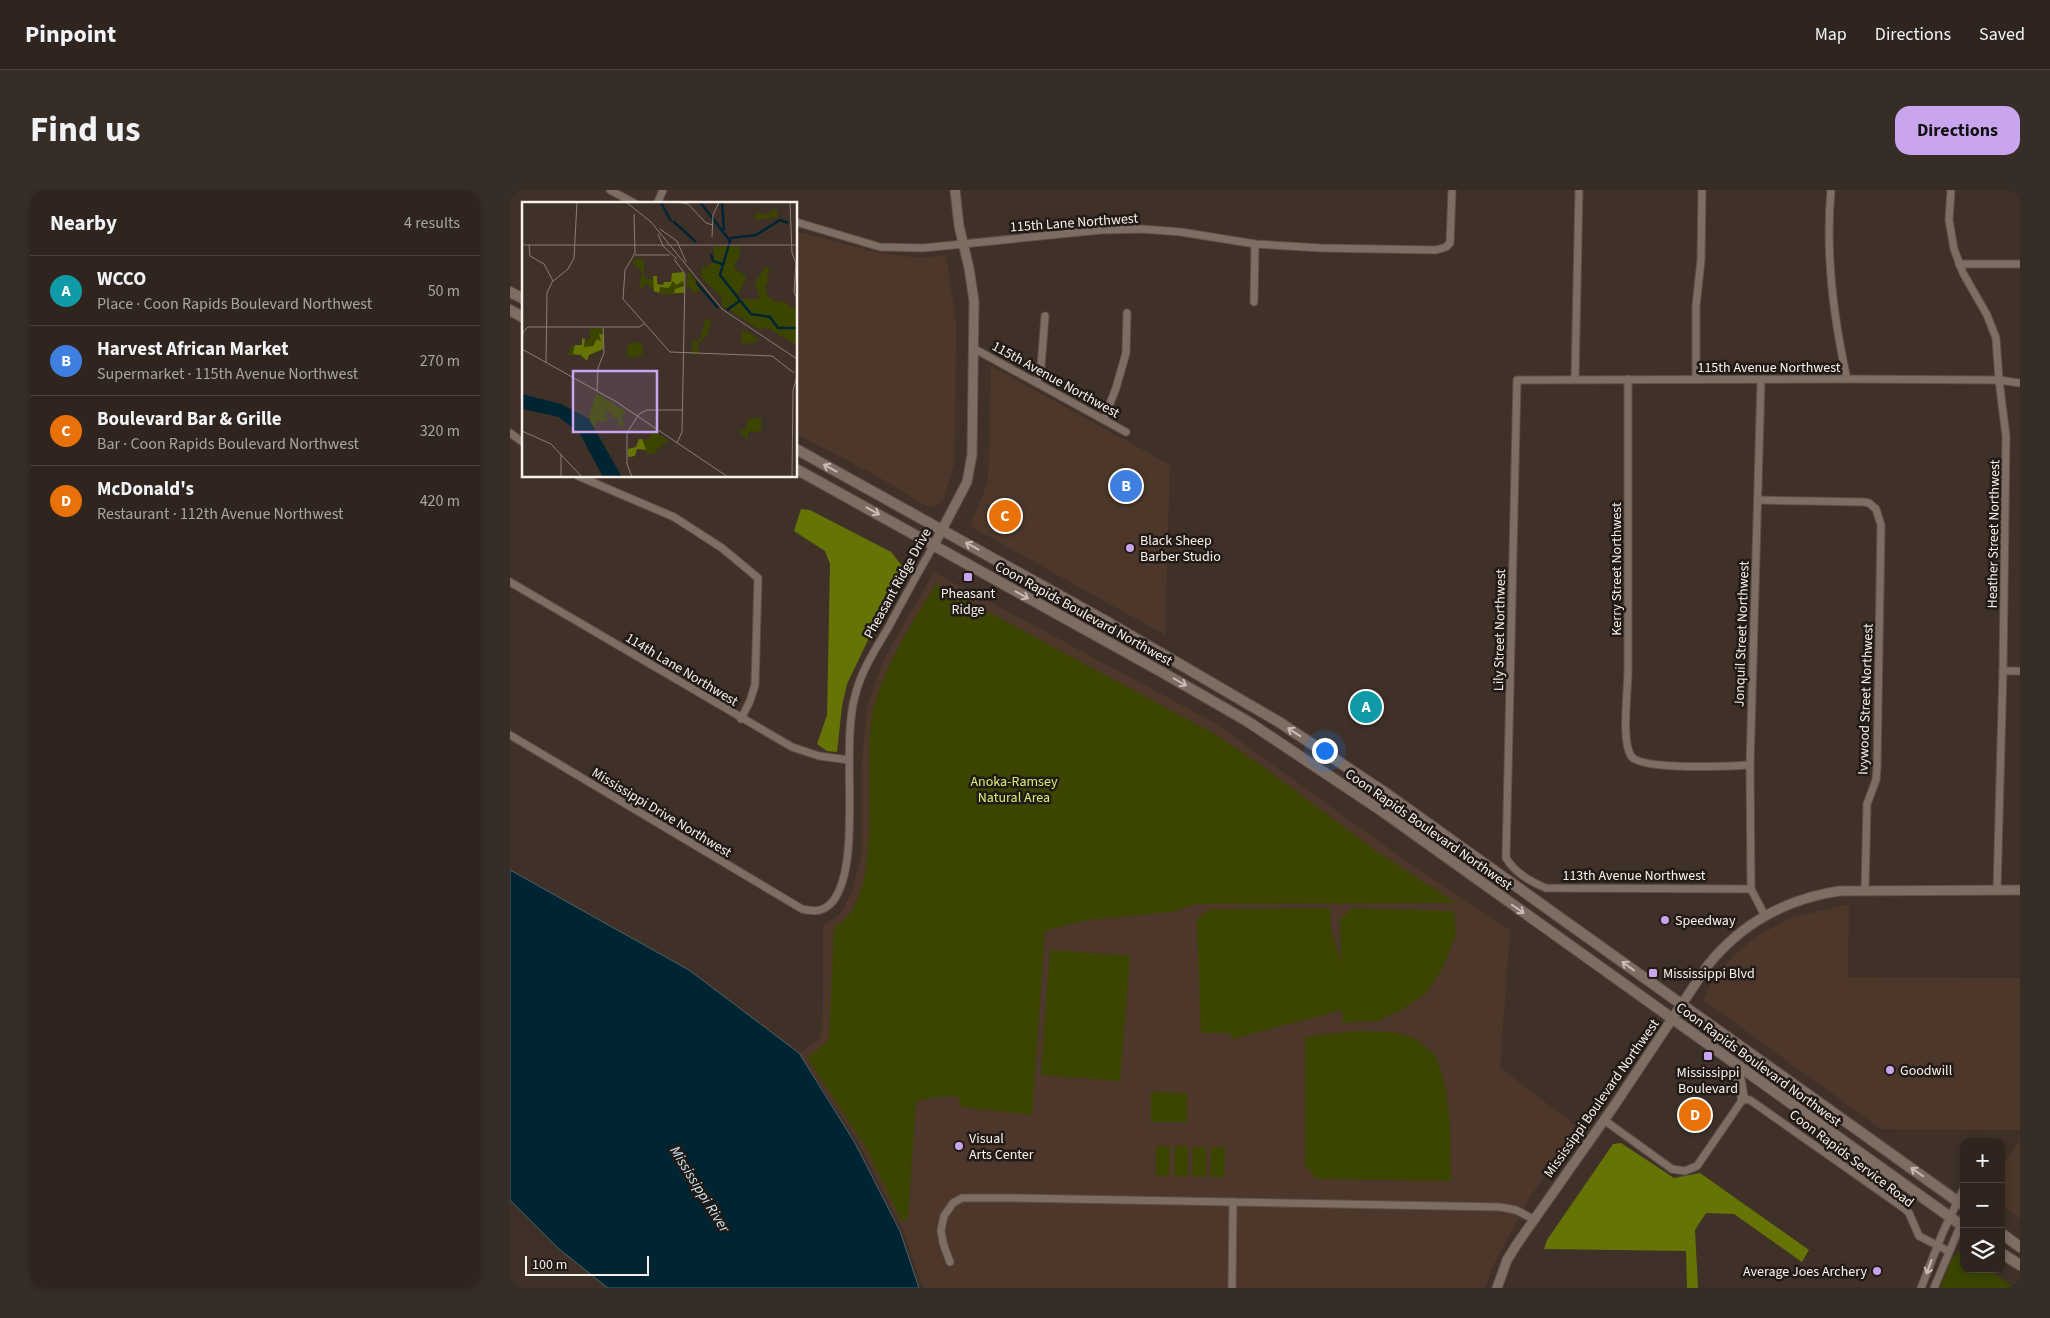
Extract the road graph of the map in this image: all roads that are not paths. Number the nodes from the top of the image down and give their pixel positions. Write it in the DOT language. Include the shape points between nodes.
graph roads {
  1 [pos="610,190"];
  2 [pos="662,190"];
  3 [pos="955,190"];
  4 [pos="1452,190"];
  5 [pos="1579,190"];
  6 [pos="1702,190"];
  7 [pos="1831,190"];
  8 [pos="1951,190"];
  9 [pos="632,202"];
  10 [pos="658,202"];
  11 [pos="798,223"];
  12 [pos="963,243"];
  13 [pos="1255,244"];
  14 [pos="1959,264"];
  15 [pos="2020,264"];
  16 [pos="510,292"];
  17 [pos="522,298"];
  18 [pos="1254,302"];
  19 [pos="510,310"];
  20 [pos="1127,313"];
  21 [pos="1045,316"];
  22 [pos="522,317"];
  23 [pos="974,348"];
  24 [pos="1575,379"];
  25 [pos="1628,379"];
  26 [pos="1847,379"];
  27 [pos="1517,380"];
  28 [pos="1696,380"];
  29 [pos="1761,380"];
  30 [pos="1999,380"];
  31 [pos="1037,382"];
  32 [pos="2020,383"];
  33 [pos="1104,418"];
  34 [pos="1126,432"];
  35 [pos="510,433"];
  36 [pos="522,442"];
  37 [pos="798,450"];
  38 [pos="798,470"];
  39 [pos="583,478"];
  40 [pos="1758,500"];
  41 [pos="942,530"];
  42 [pos="934,545"];
  43 [pos="510,582"];
  44 [pos="2003,671"];
  45 [pos="2020,671"];
  46 [pos="741,719"];
  47 [pos="510,735"];
  48 [pos="849,760"];
  49 [pos="1750,765"];
  50 [pos="1521,873"];
  51 [pos="1751,889"];
  52 [pos="1865,889"];
  53 [pos="1997,890"];
  54 [pos="2020,890"];
  55 [pos="802,909"];
  56 [pos="1765,916"];
  57 [pos="1682,1005"];
  58 [pos="1673,1019"];
  59 [pos="1737,1065"];
  60 [pos="1743,1099"];
  61 [pos="1604,1120"];
  62 [pos="1233,1202"];
  63 [pos="1960,1203"];
  64 [pos="1950,1217"];
  65 [pos="1533,1219"];
  66 [pos="1960,1222"];
  67 [pos="1960,1228"];
  68 [pos="2005,1236"];
  69 [pos="1937,1246"];
  70 [pos="2020,1246"];
  71 [pos="1948,1251"];
  72 [pos="2005,1256"];
  73 [pos="950,1262"];
  74 [pos="2020,1266"];
  75 [pos="1232,1288"];
  76 [pos="1497,1288"];
  77 [pos="1921,1288"];
  78 [pos="1934,1288"];
  1 -- 9 [label="street"];
  2 -- 10 [label="street"];
  3 -- 12 [label="street, Pheasant Ridge Drive"];
  4 -- 13 [label="street, 115th Lane Northwest" via="1450,243 1436,250"];
  5 -- 24 [label="street"];
  6 -- 28 [label="street"];
  7 -- 26 [label="street" via="1830,270 1836,326"];
  8 -- 14 [label="street, Heather Street Northwest" via="1949,220"];
  11 -- 12 [label="street, 115th Lane Northwest" via="880,246 923,248"];
  12 -- 13 [label="street, 115th Lane Northwest" via="1142,229"];
  12 -- 23 [label="street, Pheasant Ridge Drive" via="974,301"];
  13 -- 18 [label="street"];
  14 -- 15 [label="street"];
  14 -- 30 [label="street, Heather Street Northwest" via="1982,304 1996,338"];
  16 -- 17 [label="main road"];
  19 -- 22 [label="main road"];
  20 -- 33 [label="street" via="1126,353"];
  21 -- 31 [label="street"];
  23 -- 31 [label="street, 115th Avenue Northwest"];
  23 -- 41 [label="street, Pheasant Ridge Drive" via="971,466 964,490"];
  24 -- 25 [label="street, 115th Avenue Northwest"];
  24 -- 27 [label="street, 115th Avenue Northwest"];
  25 -- 28 [label="street, 115th Avenue Northwest"];
  25 -- 49 [label="street, Kerry Street Northwest" via="1626,740 1632,757 1639,763 1678,767"];
  26 -- 29 [label="street, 115th Avenue Northwest"];
  26 -- 30 [label="street, 115th Avenue Northwest"];
  27 -- 50 [label="street, Lily Street Northwest" via="1506,854 1510,864"];
  28 -- 29 [label="street, 115th Avenue Northwest"];
  29 -- 40 [label="street, Jonquil Street Northwest"];
  30 -- 32 [label="street, 115th Avenue Northwest"];
  30 -- 44 [label="street, Heather Street Northwest" via="2007,459"];
  31 -- 33 [label="street, 115th Avenue Northwest"];
  33 -- 34 [label="street, 115th Avenue Northwest"];
  35 -- 36 [label="street"];
  41 -- 37 [label="main road, Coon Rapids Boulevard Northwest, one-way"];
  38 -- 42 [label="main road, Coon Rapids Boulevard Northwest, one-way"];
  39 -- 46 [label="street" via="674,518 722,548 758,578 754,685"];
  40 -- 49 [label="street, Jonquil Street Northwest"];
  40 -- 52 [label="street, Ivywood Street Northwest" via="1863,502 1876,509 1880,519 1877,767 1867,804"];
  41 -- 42 [label="street, Pheasant Ridge Drive"];
  57 -- 41 [label="main road, Coon Rapids Boulevard Northwest, one-way" via="1387,794 1279,722"];
  42 -- 48 [label="street, Pheasant Ridge Drive" via="859,682 850,721"];
  42 -- 58 [label="main road, Coon Rapids Boulevard Northwest, one-way" via="1160,671 1299,754"];
  43 -- 46 [label="street, 114th Lane Northwest"];
  44 -- 45 [label="street"];
  44 -- 53 [label="street, Heather Street Northwest"];
  46 -- 48 [label="street, 114th Lane Northwest" via="804,752"];
  47 -- 55 [label="street, Mississippi Drive Northwest"];
  48 -- 55 [label="street, Pheasant Ridge Drive" via="848,843 843,877 828,906 815,912"];
  49 -- 51 [label="street, Jonquil Street Northwest"];
  50 -- 51 [label="street, 113th Avenue Northwest" via="1546,888"];
  51 -- 56 [label="street"];
  52 -- 53 [label="street"];
  52 -- 56 [label="street, Mississippi Boulevard Northwest" via="1816,895"];
  53 -- 54 [label="street"];
  56 -- 57 [label="street, Mississippi Boulevard Northwest" via="1723,947"];
  57 -- 58 [label="street, Mississippi Boulevard Northwest"];
  63 -- 57 [label="main road, Coon Rapids Boulevard Northwest, one-way"];
  58 -- 59 [label="main road, Coon Rapids Boulevard Northwest"];
  58 -- 61 [label="street, Mississippi Boulevard Northwest"];
  59 -- 60 [label="main road"];
  59 -- 64 [label="main road, Coon Rapids Boulevard Northwest"];
  60 -- 61 [label="street" via="1697,1166 1685,1171 1672,1170"];
  60 -- 69 [label="street, Coon Rapids Service Road" via="1753,1101 1904,1209 1919,1236"];
  61 -- 65 [label="street, Mississippi Boulevard Northwest"];
  62 -- 65 [label="street" via="1500,1207 1516,1210"];
  62 -- 73 [label="street" via="962,1198 953,1203 941,1224 942,1240"];
  62 -- 75 [label="street"];
  63 -- 64 [label="street"];
  64 -- 66 [label="main road, Coon Rapids Boulevard Northwest"];
  64 -- 69 [label="street"];
  65 -- 76 [label="street, Mississippi Boulevard Northwest" via="1507,1260"];
  67 -- 71 [label="street"];
  68 -- 70 [label="main road"];
  69 -- 71 [label="street, Coon Rapids Service Road"];
  69 -- 77 [label="street, one-way"];
  71 -- 78 [label="street"];
  72 -- 74 [label="main road"];
}
